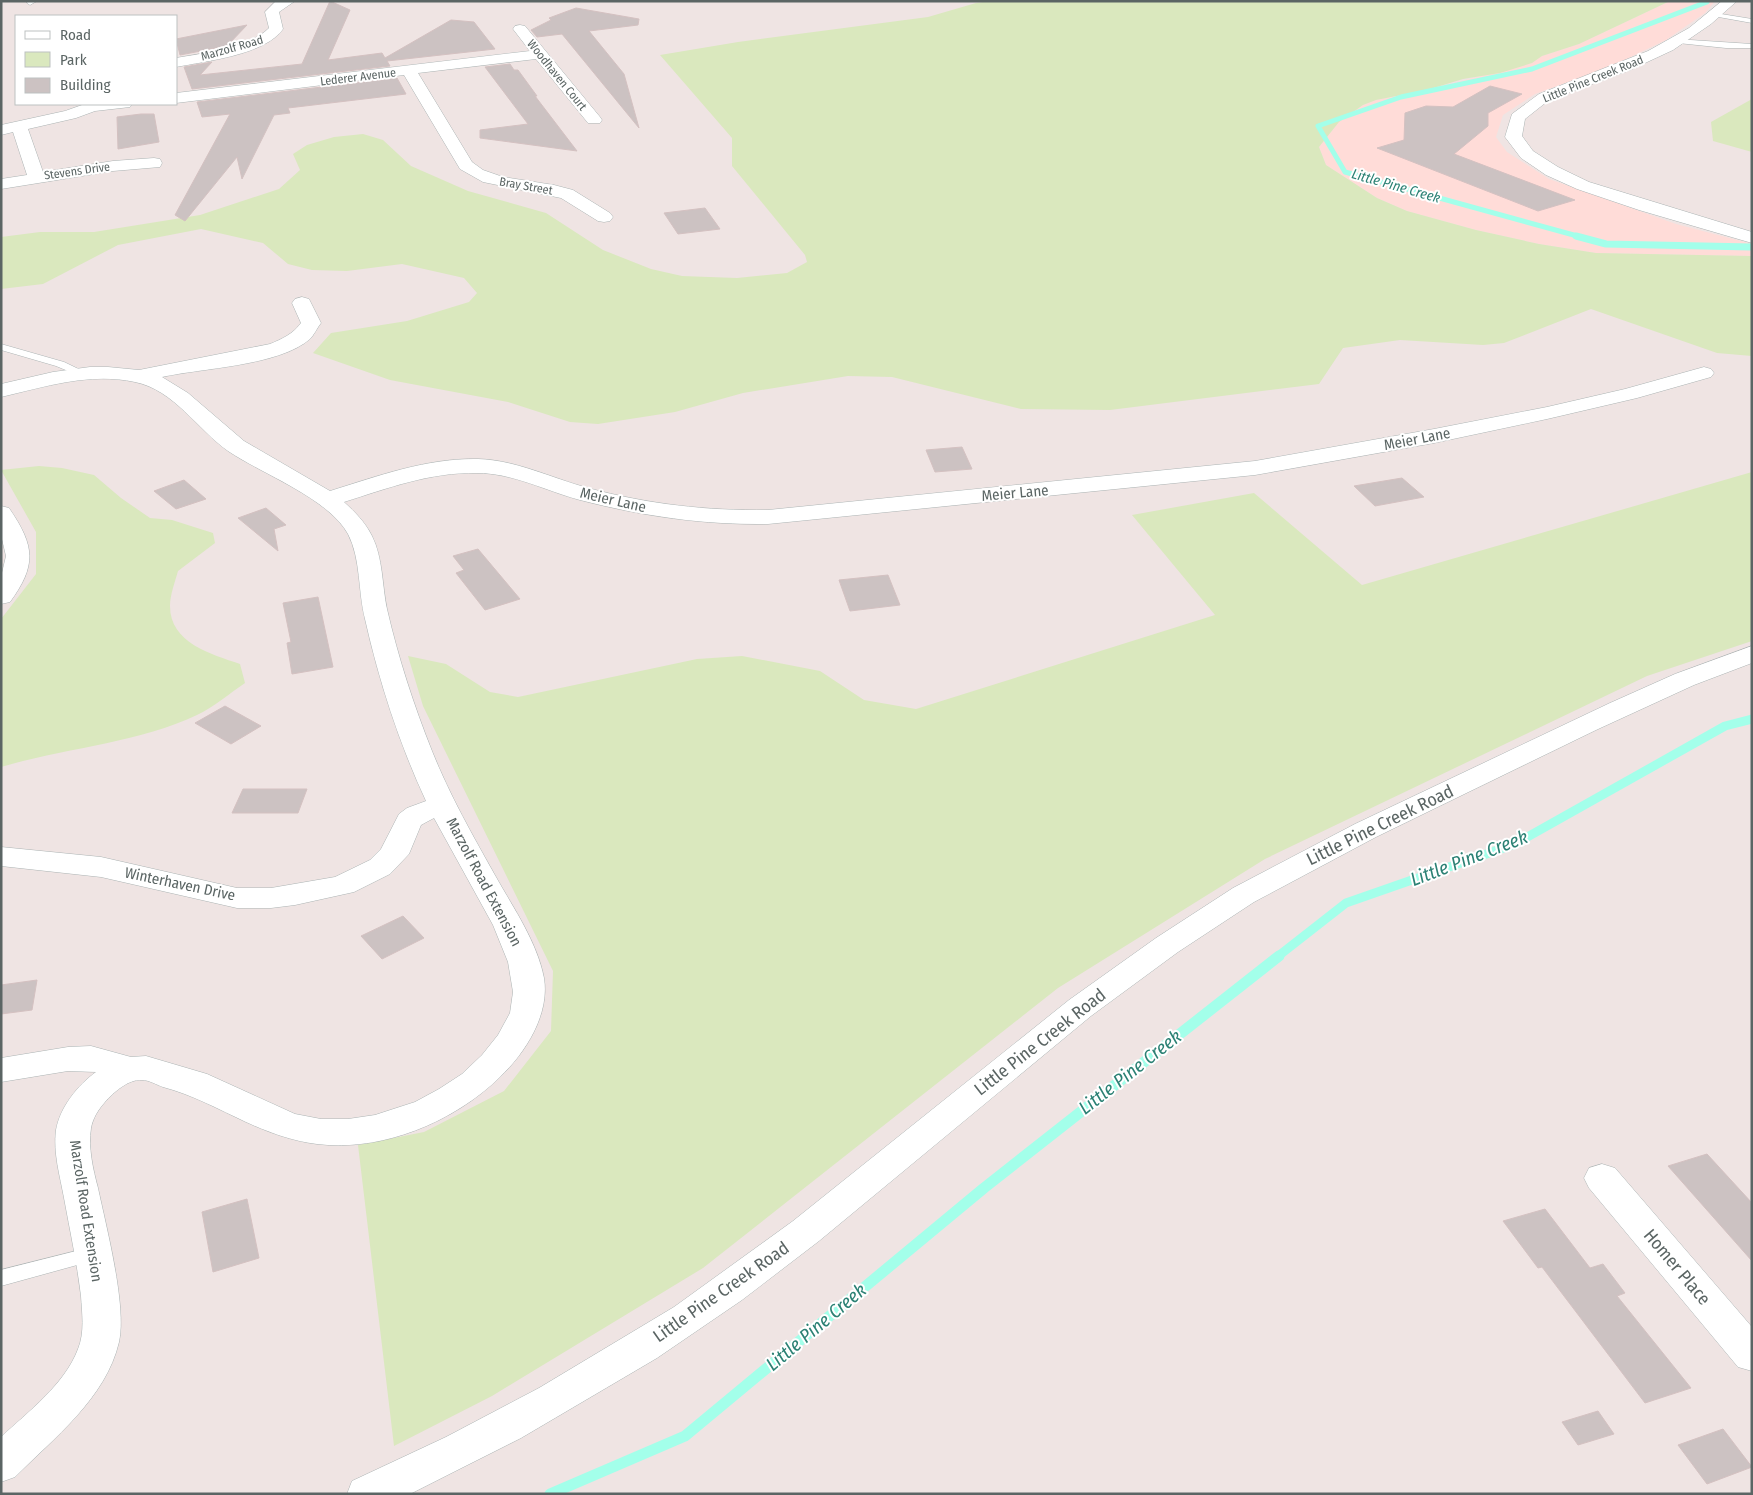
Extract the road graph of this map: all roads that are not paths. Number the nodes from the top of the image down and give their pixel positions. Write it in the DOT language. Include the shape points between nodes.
graph roads {
  1 [pos="288,1"];
  2 [pos="1730,1"];
  3 [pos="1715,15"];
  4 [pos="1752,21"];
  5 [pos="520,29"];
  6 [pos="1678,41"];
  7 [pos="1752,46"];
  8 [pos="540,54"];
  9 [pos="178,63"];
  10 [pos="409,71"];
  11 [pos="178,98"];
  12 [pos="96,105"];
  13 [pos="594,120"];
  14 [pos="18,127"];
  15 [pos="1,130"];
  16 [pos="154,163"];
  17 [pos="36,177"];
  18 [pos="1,184"];
  19 [pos="604,217"];
  20 [pos="1752,238"];
  21 [pos="302,303"];
  22 [pos="1,348"];
  23 [pos="1704,373"];
  24 [pos="84,374"];
  25 [pos="140,376"];
  26 [pos="1,391"];
  27 [pos="326,500"];
  28 [pos="1,513"];
  29 [pos="1,598"];
  30 [pos="1752,654"];
  31 [pos="443,805"];
  32 [pos="1,856"];
  33 [pos="1,1070"];
  34 [pos="132,1070"];
  35 [pos="1602,1178"];
  36 [pos="92,1254"];
  37 [pos="1,1278"];
  38 [pos="1752,1355"];
  39 [pos="1,1464"];
  40 [pos="367,1494"];
  1 -- 9 [label="street, Marzolf Road" via="272,12 276,29 267,38"];
  2 -- 3 [label="street, Little Pine Creek Road"];
  3 -- 4 [label="lane"];
  3 -- 6 [label="street, Little Pine Creek Road"];
  5 -- 8 [label="street, Woodhaven Court"];
  6 -- 7 [label="lane"];
  6 -- 20 [label="street, Little Pine Creek Road" via="1626,67 1563,89 1533,104 1517,117 1514,135 1517,144 1530,158 1570,180"];
  8 -- 10 [label="street, Lederer Avenue"];
  8 -- 13 [label="street, Woodhaven Court"];
  10 -- 11 [label="street, Lederer Avenue"];
  10 -- 19 [label="street, Bray Street" via="466,166 498,182 567,194"];
  12 -- 14 [label="street" via="70,115"];
  14 -- 15 [label="street"];
  14 -- 17 [label="street"];
  16 -- 17 [label="street, Stevens Drive"];
  17 -- 18 [label="street, Stevens Drive"];
  21 -- 25 [label="street" via="311,323 308,331 294,341 271,350"];
  22 -- 24 [label="lane"];
  23 -- 27 [label="street, Meier Lane" via="1547,413 1255,468 776,516 718,517 657,510 577,492 512,471 478,466 420,472"];
  24 -- 25 [label="street, Marzolf Road Extension"];
  24 -- 26 [label="street, Marzolf Road Extension"];
  25 -- 27 [label="street, Marzolf Road Extension" via="164,386 233,444"];
  27 -- 31 [label="street, Marzolf Road Extension" via="354,524 360,535 374,605 408,724"];
  28 -- 29 [label="street" via="18,547 19,564 12,584"];
  30 -- 40 [label="street, Little Pine Creek Road" via="1651,694 1323,851 1243,897 1171,941 1099,994 1030,1047 833,1211 647,1345 534,1411"];
  31 -- 32 [label="street, Winterhaven Drive" via="409,820 394,854 380,867 343,885 279,897 237,898 101,867"];
  31 -- 34 [label="street, Marzolf Road Extension" via="508,925 520,951 530,989 529,1005 517,1032 504,1052 464,1091 427,1113 395,1123 321,1132 250,1111 198,1084 146,1068"];
  33 -- 34 [label="street" via="90,1058"];
  34 -- 36 [label="street, Marzolf Road Extension" via="102,1084 88,1099 77,1118 72,1137"];
  35 -- 38 [label="street, Homer Place"];
  36 -- 37 [label="lane"];
  36 -- 39 [label="street, Marzolf Road Extension" via="101,1309 98,1348 85,1375 60,1405"];
}
